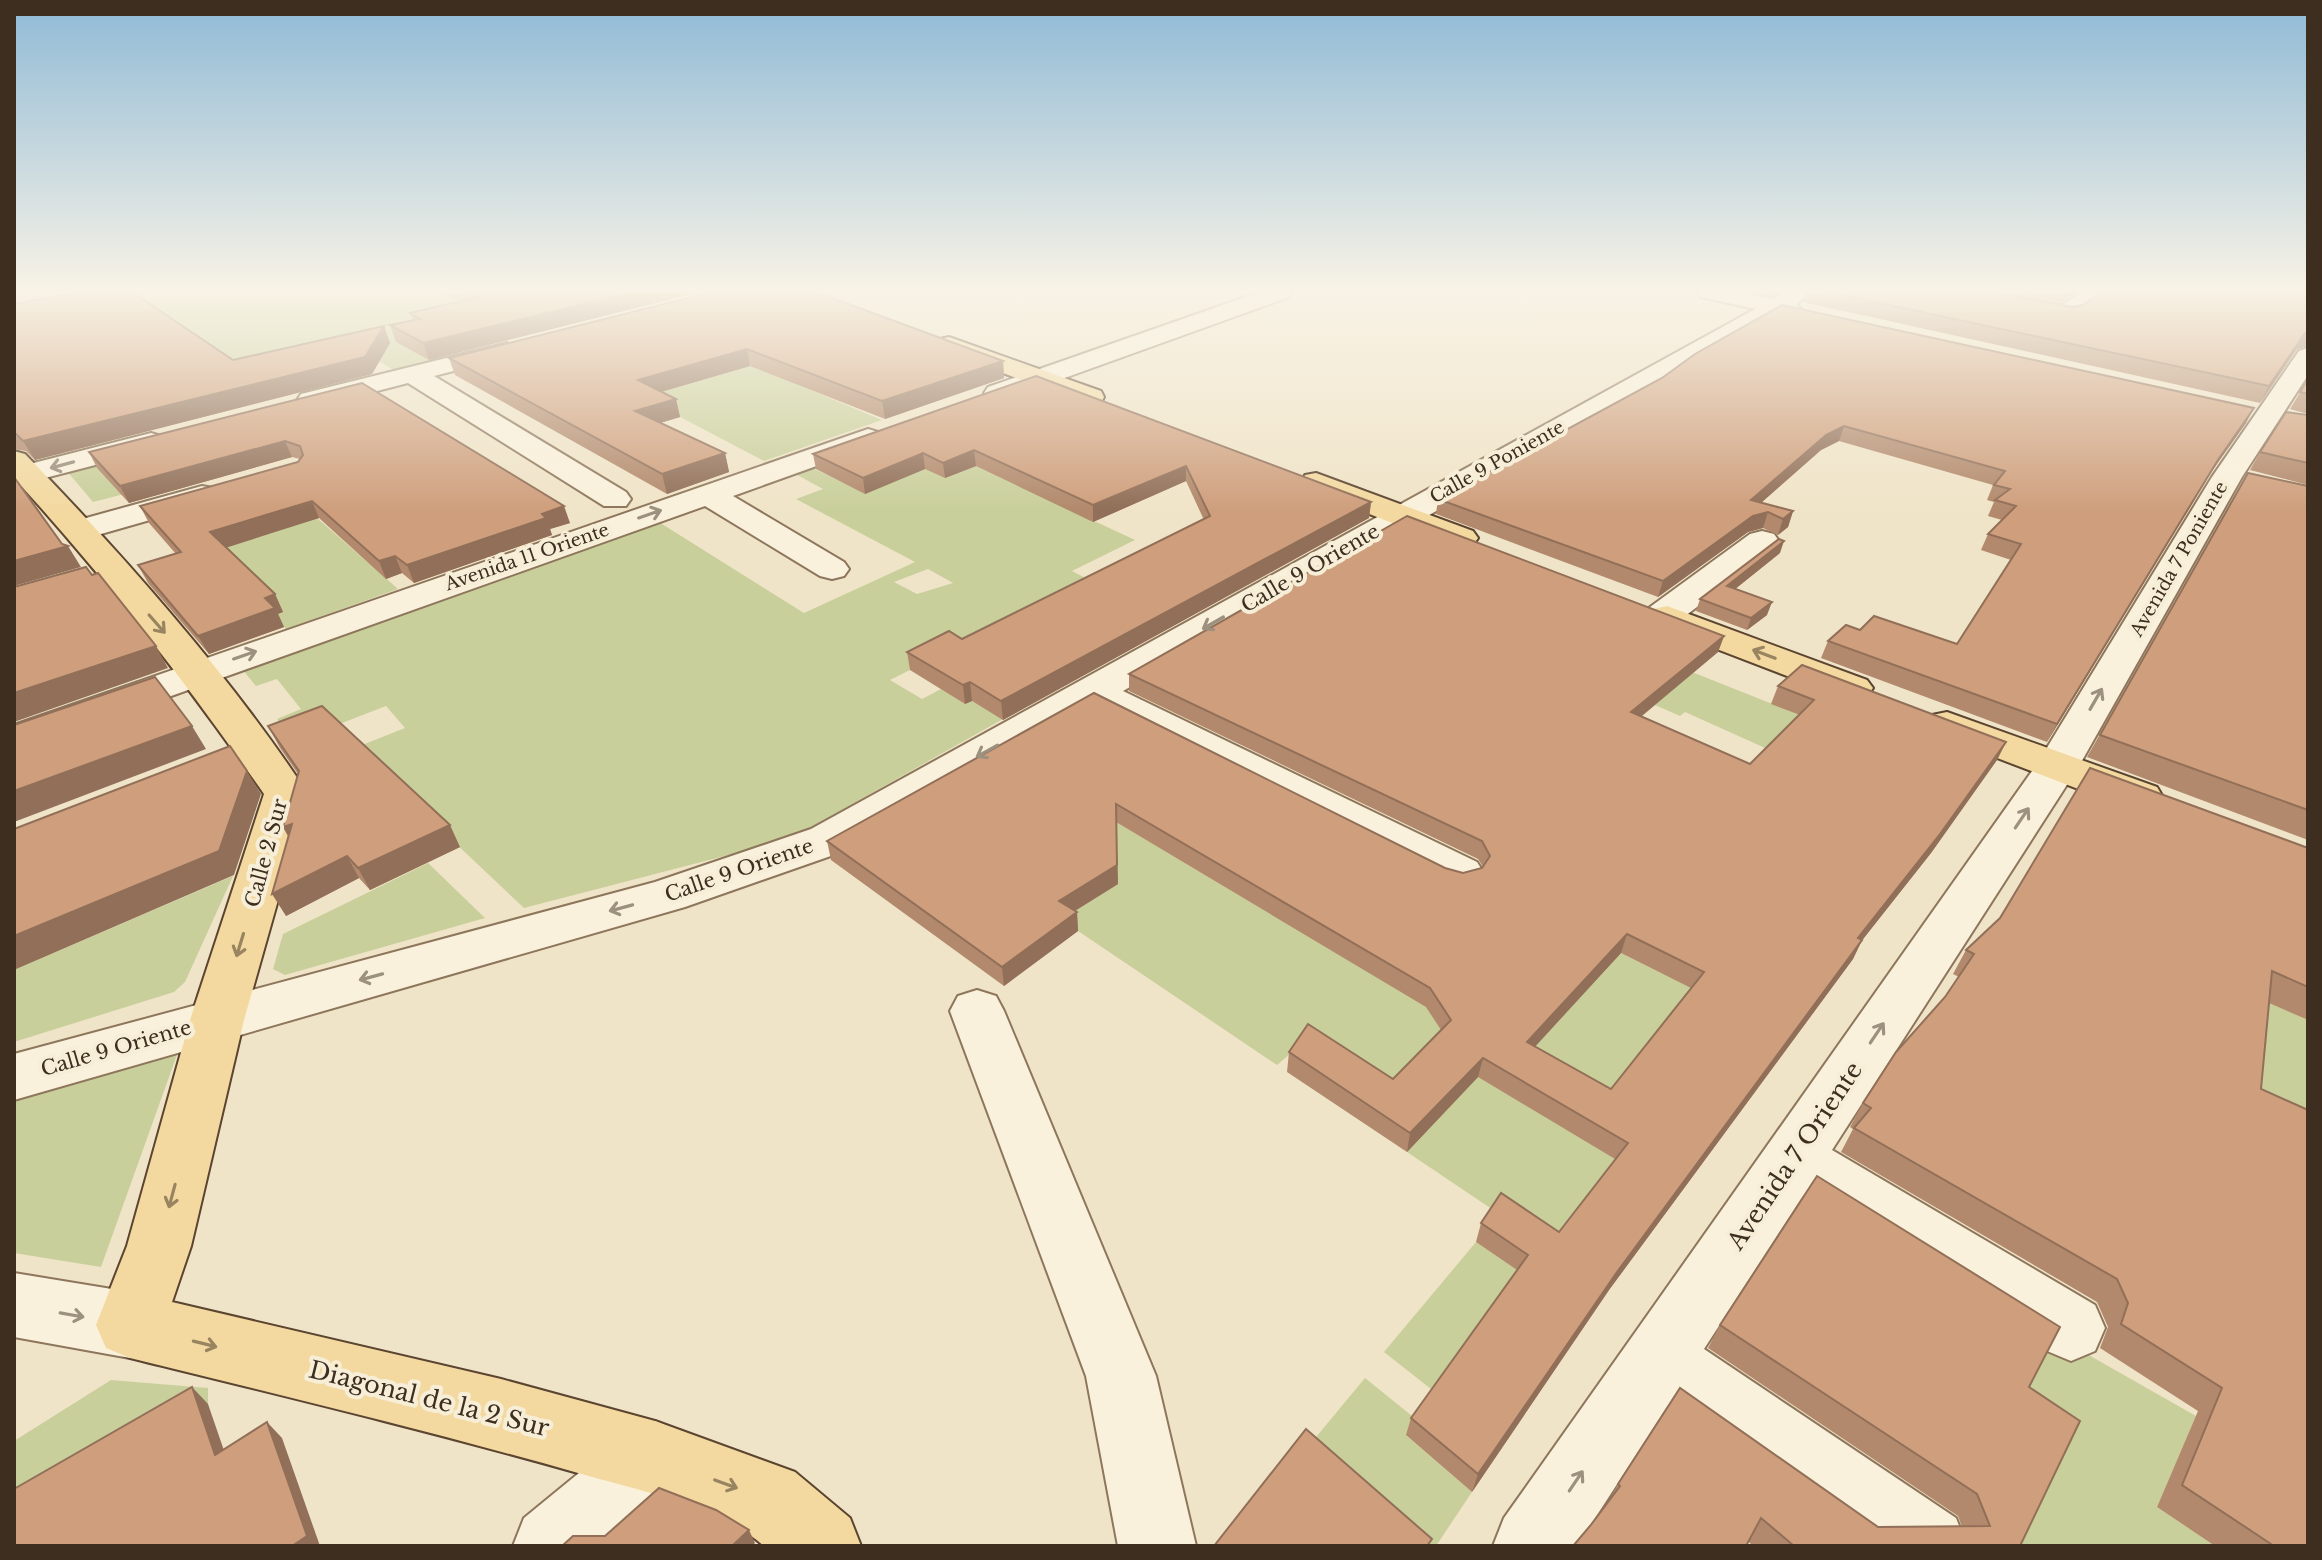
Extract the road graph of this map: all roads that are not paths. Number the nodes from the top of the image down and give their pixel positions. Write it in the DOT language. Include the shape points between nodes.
graph roads {
  1 [pos="449,365"];
  2 [pos="1006,365"];
  3 [pos="1078,365"];
  4 [pos="1670,365"];
  5 [pos="2302,365"];
  6 [pos="412,374"];
  7 [pos="1041,378"];
  8 [pos="968,403"];
  9 [pos="289,406"];
  10 [pos="1128,411"];
  11 [pos="896,429"];
  12 [pos="181,434"];
  13 [pos="1287,471"];
  14 [pos="23,482"];
  15 [pos="231,487"];
  16 [pos="707,494"];
  17 [pos="615,499"];
  18 [pos="1403,515"];
  19 [pos="80,530"];
  20 [pos="1762,541"];
  21 [pos="1489,549"];
  22 [pos="832,569"];
  23 [pos="1648,610"];
  24 [pos="198,672"];
  25 [pos="1089,693"];
  26 [pos="14,739"];
  27 [pos="2057,766"];
  28 [pos="2175,810"];
  29 [pos="1460,873"];
  30 [pos="977,1011"];
  31 [pos="217,1020"];
  32 [pos="14,1077"];
  33 [pos="1794,1158"];
  34 [pos="14,1305"];
  35 [pos="130,1325"];
  36 [pos="2071,1328"];
  37 [pos="1658,1359"];
  38 [pos="655,1458"];
  39 [pos="552,1546"];
  40 [pos="822,1546"];
  41 [pos="1157,1546"];
  42 [pos="1532,1546"];
  43 [pos="1928,1546"];
  1 -- 6 [label="street"];
  2 -- 7 [label="main road"];
  3 -- 7 [label="street"];
  4 -- 18 [label="street, Calle 9 Poniente"];
  27 -- 5 [label="street, Avenida 7 Poniente, one-way" via="2240,480 2265,416"];
  6 -- 9 [label="street"];
  6 -- 17 [label="street"];
  7 -- 8 [label="street"];
  7 -- 10 [label="main road"];
  11 -- 16 [label="street, Avenida 11 Oriente"];
  12 -- 14 [label="street, one-way"];
  13 -- 18 [label="main road"];
  14 -- 19 [label="main road, Calle 2 Sur"];
  15 -- 19 [label="street"];
  16 -- 22 [label="street"];
  24 -- 16 [label="street, Avenida 11 Oriente, one-way"];
  18 -- 21 [label="main road"];
  18 -- 25 [label="street, Calle 9 Oriente, one-way"];
  19 -- 24 [label="main road, Calle 2 Sur, one-way" via="97,576"];
  20 -- 23 [label="street"];
  27 -- 23 [label="main road, one-way"];
  24 -- 26 [label="street, Avenida 11 Oriente"];
  24 -- 31 [label="main road, Calle 2 Sur, one-way" via="234,755 286,794"];
  25 -- 29 [label="street" via="1125,704"];
  25 -- 31 [label="street, Calle 9 Oriente, one-way" via="828,840 668,895"];
  27 -- 28 [label="main road"];
  33 -- 27 [label="street, Avenida 7 Oriente, one-way"];
  30 -- 41 [label="street" via="1121,1376"];
  31 -- 32 [label="street, Calle 9 Oriente"];
  31 -- 35 [label="main road, Calle 2 Sur, one-way" via="159,1246"];
  33 -- 36 [label="street"];
  33 -- 37 [label="street, Avenida 7 Oriente"];
  34 -- 35 [label="street, Diagonal de la 2 Sur, one-way"];
  35 -- 38 [label="main road, Diagonal de la 2 Sur, one-way"];
  42 -- 37 [label="street, Avenida 7 Oriente, one-way"];
  37 -- 43 [label="street"];
  38 -- 39 [label="street"];
  38 -- 40 [label="main road, Diagonal de la 2 Sur, one-way" via="768,1499"];
}
